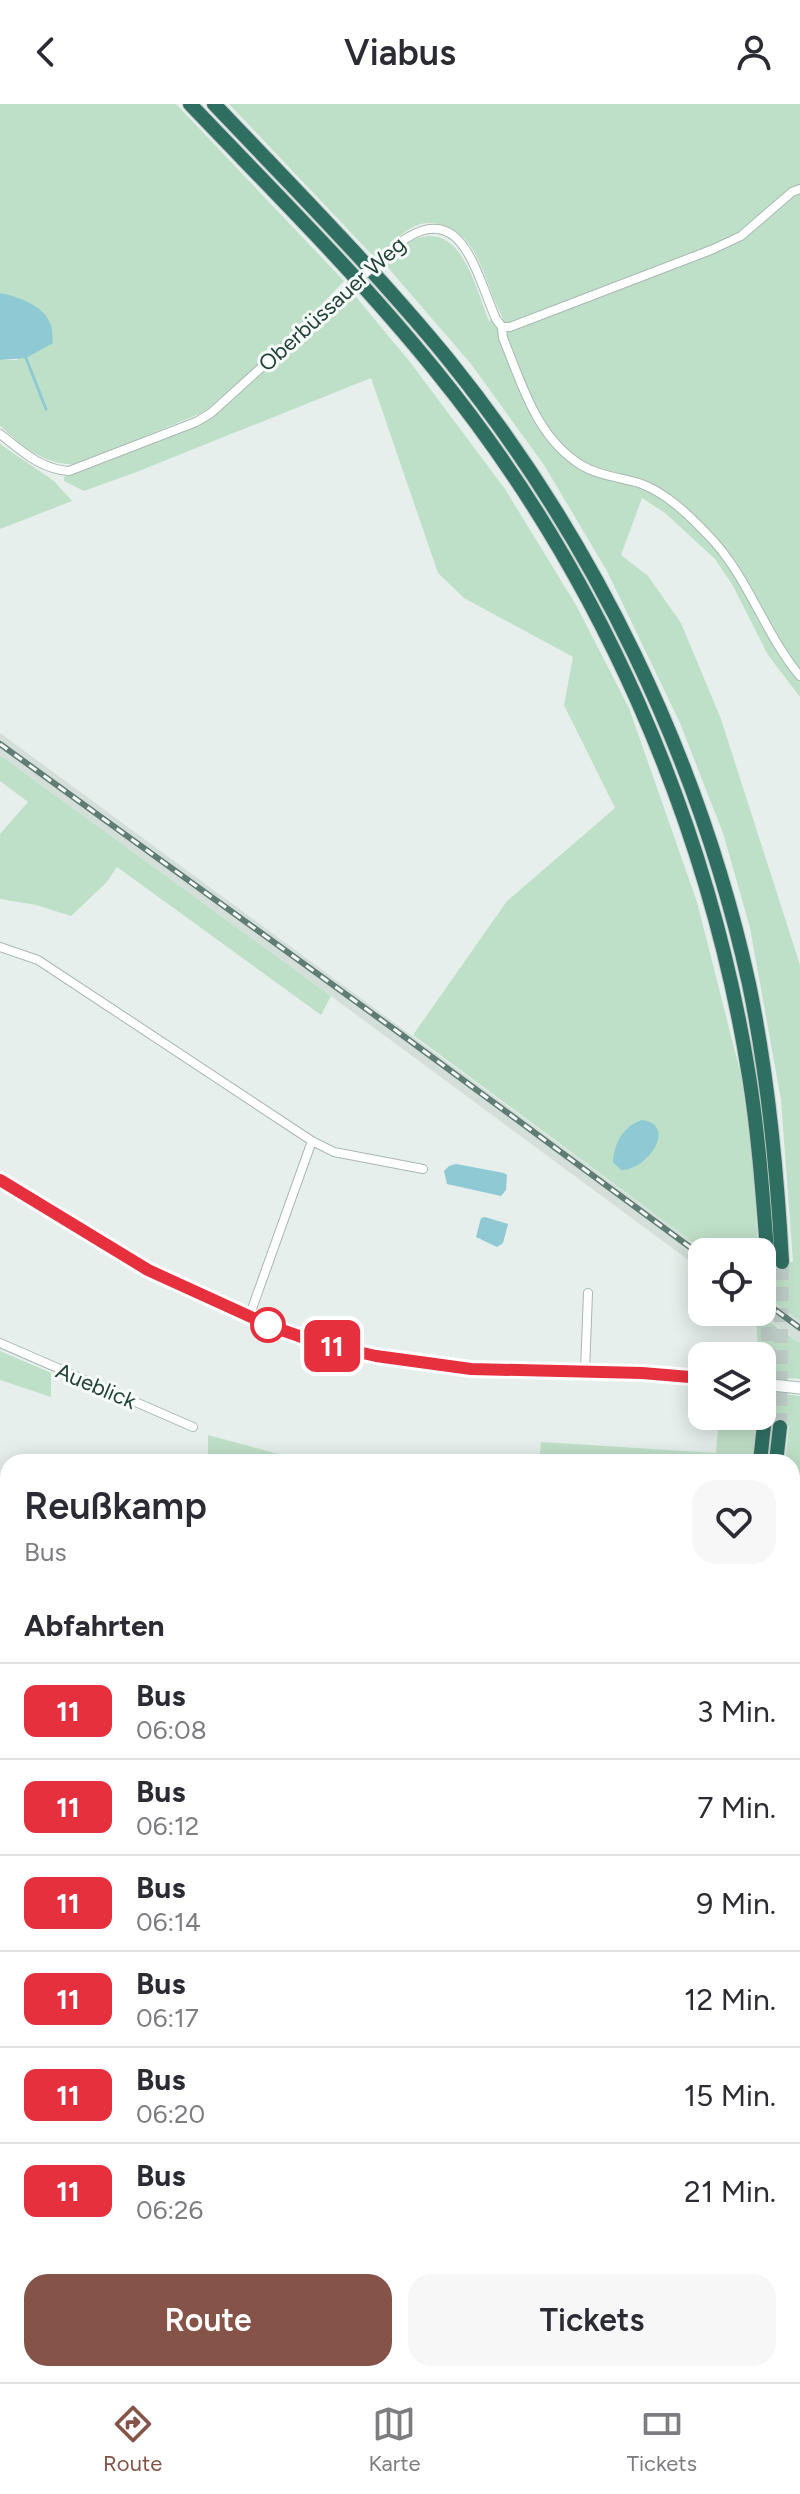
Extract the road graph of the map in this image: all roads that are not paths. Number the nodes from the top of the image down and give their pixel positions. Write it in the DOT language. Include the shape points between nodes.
graph roads {
  1 [pos="190,104"];
  2 [pos="214,104"];
  3 [pos="800,189"];
  4 [pos="502,327"];
  5 [pos="0,434"];
  6 [pos="800,676"];
  7 [pos="0,947"];
  8 [pos="312,1141"];
  9 [pos="423,1169"];
  10 [pos="0,1180"];
  11 [pos="588,1293"];
  12 [pos="249,1317"];
  13 [pos="0,1343"];
  14 [pos="585,1371"];
  15 [pos="688,1377"];
  16 [pos="776,1385"];
  17 [pos="800,1388"];
  18 [pos="193,1427"];
  19 [pos="780,1427"];
  20 [pos="763,1430"];
  21 [pos="761,1454"];
  22 [pos="777,1454"];
  1 -- 2 [label="highway" via="346,268 436,372 538,515 599,621 668,775 712,910 749,1076 775,1262 777,1165 749,984 684,770 615,613 525,463 449,361 367,265"];
  3 -- 4 [label="street" via="741,236"];
  4 -- 5 [label="street, Oberbüssauer Weg, bridge" via="467,251 454,235 438,228 420,229 196,422 69,471 43,465"];
  4 -- 6 [label="street" via="545,430 580,464 647,486 709,535 740,574 781,654"];
  7 -- 8 [label="street" via="38,960"];
  8 -- 9 [label="street" via="334,1152"];
  8 -- 12 [label="street"];
  10 -- 12 [label="main road" via="148,1270"];
  11 -- 14 [label="street"];
  12 -- 14 [label="main road" via="319,1343 376,1356 471,1369"];
  13 -- 18 [label="street, Aueblick"];
  14 -- 15 [label="main road"];
  16 -- 17 [label="main road"];
  19 -- 22 [label="highway"];
  20 -- 21 [label="highway"];
}
